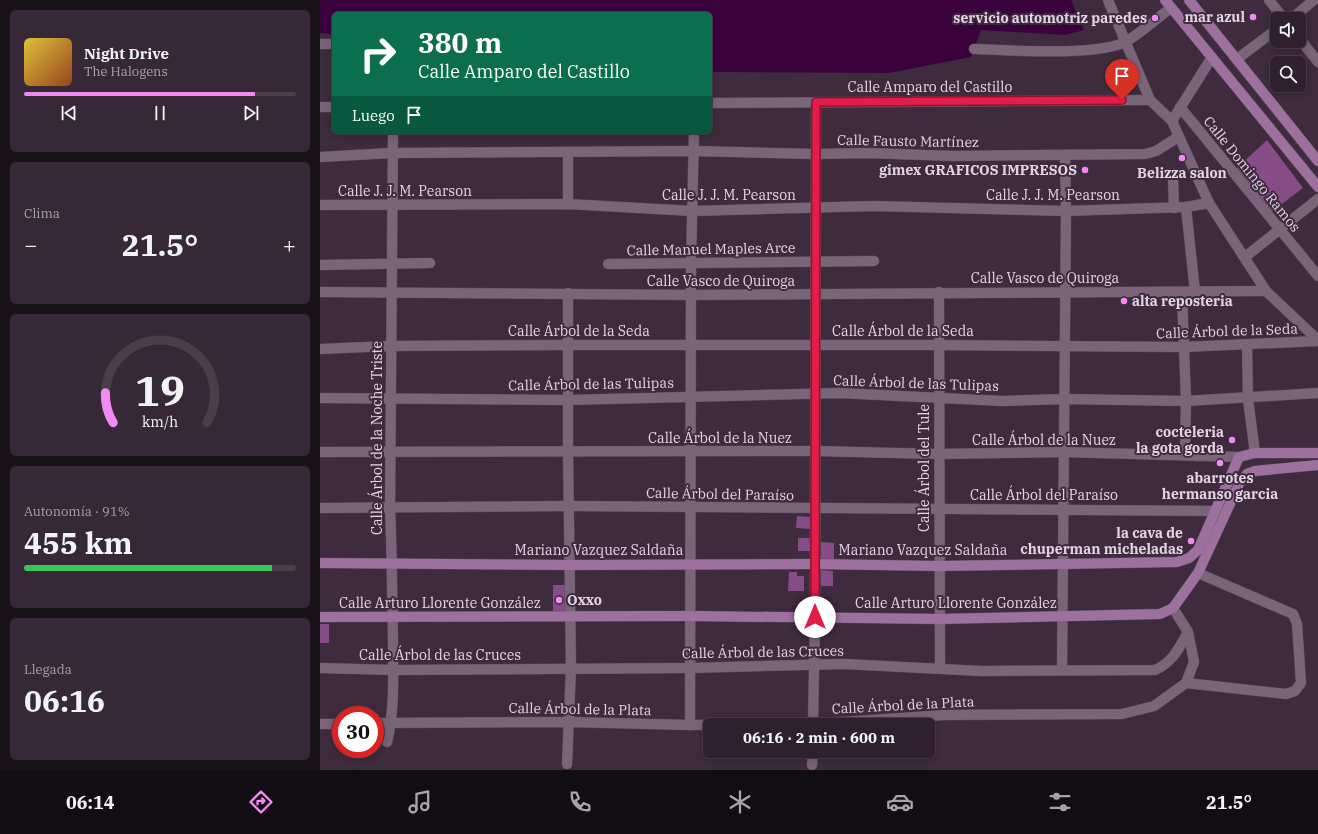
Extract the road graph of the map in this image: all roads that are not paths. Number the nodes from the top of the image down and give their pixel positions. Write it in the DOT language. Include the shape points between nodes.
graph roads {
  1 [pos="1108,0"];
  2 [pos="1189,0"];
  3 [pos="1269,0"];
  4 [pos="1314,0"];
  5 [pos="1168,4"];
  6 [pos="1278,12"];
  7 [pos="1299,12"];
  8 [pos="1270,34"];
  9 [pos="1126,41"];
  10 [pos="320,44"];
  11 [pos="332,44"];
  12 [pos="1306,47"];
  13 [pos="974,49"];
  14 [pos="1212,57"];
  15 [pos="1237,60"];
  16 [pos="1318,62"];
  17 [pos="1150,100"];
  18 [pos="816,102"];
  19 [pos="712,103"];
  20 [pos="320,107"];
  21 [pos="332,107"];
  22 [pos="1180,107"];
  23 [pos="1172,121"];
  24 [pos="393,134"];
  25 [pos="694,134"];
  26 [pos="1178,137"];
  27 [pos="694,151"];
  28 [pos="568,152"];
  29 [pos="392,153"];
  30 [pos="815,154"];
  31 [pos="1065,156"];
  32 [pos="320,157"];
  33 [pos="1318,161"];
  34 [pos="1173,178"];
  35 [pos="1318,187"];
  36 [pos="1318,199"];
  37 [pos="1210,203"];
  38 [pos="568,204"];
  39 [pos="320,205"];
  40 [pos="392,205"];
  41 [pos="815,208"];
  42 [pos="1174,208"];
  43 [pos="1186,208"];
  44 [pos="692,211"];
  45 [pos="1066,211"];
  46 [pos="1279,230"];
  47 [pos="1245,257"];
  48 [pos="874,261"];
  49 [pos="815,262"];
  50 [pos="392,263"];
  51 [pos="430,263"];
  52 [pos="691,263"];
  53 [pos="608,264"];
  54 [pos="320,265"];
  55 [pos="1318,276"];
  56 [pos="1266,291"];
  57 [pos="320,292"];
  58 [pos="391,292"];
  59 [pos="939,292"];
  60 [pos="1065,292"];
  61 [pos="1196,292"];
  62 [pos="568,293"];
  63 [pos="1182,293"];
  64 [pos="691,295"];
  65 [pos="815,295"];
  66 [pos="1318,341"];
  67 [pos="569,345"];
  68 [pos="691,345"];
  69 [pos="814,345"];
  70 [pos="938,345"];
  71 [pos="1247,345"];
  72 [pos="390,346"];
  73 [pos="1065,346"];
  74 [pos="1184,347"];
  75 [pos="320,349"];
  76 [pos="814,393"];
  77 [pos="1318,393"];
  78 [pos="692,395"];
  79 [pos="320,398"];
  80 [pos="390,399"];
  81 [pos="938,399"];
  82 [pos="1064,399"];
  83 [pos="1248,399"];
  84 [pos="568,400"];
  85 [pos="1186,401"];
  86 [pos="568,451"];
  87 [pos="814,451"];
  88 [pos="320,452"];
  89 [pos="391,452"];
  90 [pos="691,452"];
  91 [pos="1064,452"];
  92 [pos="1255,453"];
  93 [pos="1318,453"];
  94 [pos="939,454"];
  95 [pos="1185,456"];
  96 [pos="1239,457"];
  97 [pos="1318,465"];
  98 [pos="569,506"];
  99 [pos="691,507"];
  100 [pos="320,508"];
  101 [pos="390,508"];
  102 [pos="815,509"];
  103 [pos="938,509"];
  104 [pos="1063,509"];
  105 [pos="1216,511"];
  106 [pos="320,563"];
  107 [pos="393,563"];
  108 [pos="1063,563"];
  109 [pos="691,564"];
  110 [pos="815,564"];
  111 [pos="570,565"];
  112 [pos="939,566"];
  113 [pos="1198,573"];
  114 [pos="1173,608"];
  115 [pos="690,616"];
  116 [pos="1062,616"];
  117 [pos="320,617"];
  118 [pos="570,617"];
  119 [pos="815,617"];
  120 [pos="393,618"];
  121 [pos="939,619"];
  122 [pos="1188,632"];
  123 [pos="813,664"];
  124 [pos="320,668"];
  125 [pos="571,668"];
  126 [pos="689,668"];
  127 [pos="940,668"];
  128 [pos="393,670"];
  129 [pos="1062,670"];
  130 [pos="1186,683"];
  131 [pos="813,718"];
  132 [pos="900,718"];
  133 [pos="384,722"];
  134 [pos="392,722"];
  135 [pos="569,722"];
  136 [pos="320,724"];
  137 [pos="332,724"];
  138 [pos="690,725"];
  139 [pos="703,725"];
  140 [pos="387,742"];
  141 [pos="812,758"];
  142 [pos="567,764"];
  143 [pos="812,765"];
  1 -- 9 [label="street"];
  2 -- 15 [label="street"];
  3 -- 6 [label="street"];
  4 -- 7 [label="street"];
  5 -- 9 [label="street"];
  5 -- 14 [label="street"];
  8 -- 15 [label="street"];
  9 -- 13 [label="street" via="1110,46 1074,50"];
  9 -- 17 [label="street"];
  10 -- 11 [label="street"];
  12 -- 16 [label="street"];
  14 -- 22 [label="street"];
  14 -- 35 [label="street"];
  15 -- 33 [label="street"];
  17 -- 18 [label="street, Calle Amparo del Castillo"];
  17 -- 23 [label="street"];
  18 -- 19 [label="street, Calle Amparo del Castillo"];
  18 -- 30 [label="street"];
  20 -- 21 [label="street"];
  22 -- 23 [label="street"];
  22 -- 46 [label="street, Calle Domingo Ramos"];
  23 -- 26 [label="street"];
  24 -- 29 [label="street, Calle Árbol de la Noche Triste"];
  25 -- 27 [label="street"];
  26 -- 31 [label="street, Calle Fausto Martínez" via="1156,151 1146,154"];
  26 -- 37 [label="street"];
  27 -- 28 [label="street, Calle Fausto Martínez"];
  27 -- 30 [label="street, Calle Fausto Martínez"];
  27 -- 44 [label="street"];
  28 -- 29 [label="street, Calle Fausto Martínez"];
  28 -- 38 [label="street"];
  29 -- 32 [label="street, Calle Fausto Martínez"];
  29 -- 40 [label="street, Calle Árbol de la Noche Triste"];
  30 -- 31 [label="street, Calle Fausto Martínez"];
  30 -- 41 [label="street"];
  31 -- 45 [label="street"];
  34 -- 42 [label="street"];
  36 -- 46 [label="street"];
  37 -- 43 [label="street, Calle J. J. M. Pearson"];
  37 -- 47 [label="street"];
  38 -- 40 [label="street, Calle J. J. M. Pearson"];
  38 -- 44 [label="street, Calle J. J. M. Pearson"];
  39 -- 40 [label="street, Calle J. J. M. Pearson"];
  40 -- 50 [label="street, Calle Árbol de la Noche Triste"];
  41 -- 44 [label="street, Calle J. J. M. Pearson"];
  41 -- 45 [label="street, Calle J. J. M. Pearson" via="874,206"];
  41 -- 49 [label="street"];
  42 -- 43 [label="street, Calle J. J. M. Pearson"];
  42 -- 45 [label="street, Calle J. J. M. Pearson"];
  43 -- 61 [label="street"];
  44 -- 52 [label="street"];
  45 -- 60 [label="street"];
  46 -- 47 [label="street"];
  46 -- 55 [label="street, Calle Domingo Ramos"];
  47 -- 56 [label="street"];
  48 -- 49 [label="street, Calle Manuel Maples Arce"];
  49 -- 52 [label="street, Calle Manuel Maples Arce"];
  49 -- 65 [label="street"];
  50 -- 51 [label="street"];
  50 -- 54 [label="street"];
  50 -- 58 [label="street, Calle Árbol de la Noche Triste"];
  52 -- 53 [label="street, Calle Manuel Maples Arce"];
  52 -- 64 [label="street"];
  56 -- 61 [label="street, Calle Vasco de Quiroga"];
  56 -- 66 [label="street"];
  57 -- 58 [label="street, Calle Vasco de Quiroga"];
  58 -- 62 [label="street, Calle Vasco de Quiroga"];
  58 -- 72 [label="street, Calle Árbol de la Noche Triste"];
  59 -- 60 [label="street, Calle Vasco de Quiroga"];
  59 -- 65 [label="street, Calle Vasco de Quiroga"];
  59 -- 70 [label="street, Calle Árbol del Tule"];
  60 -- 63 [label="street, Calle Vasco de Quiroga"];
  60 -- 73 [label="street"];
  61 -- 63 [label="street, Calle Vasco de Quiroga"];
  62 -- 64 [label="street, Calle Vasco de Quiroga"];
  62 -- 67 [label="street"];
  63 -- 74 [label="street"];
  64 -- 65 [label="street, Calle Vasco de Quiroga"];
  64 -- 68 [label="street"];
  65 -- 69 [label="street"];
  66 -- 71 [label="street, Calle Árbol de la Seda"];
  67 -- 68 [label="street, Calle Árbol de la Seda"];
  67 -- 72 [label="street, Calle Árbol de la Seda"];
  67 -- 84 [label="street"];
  68 -- 69 [label="street, Calle Árbol de la Seda"];
  68 -- 78 [label="street"];
  69 -- 70 [label="street, Calle Árbol de la Seda"];
  69 -- 76 [label="street"];
  70 -- 73 [label="street, Calle Árbol de la Seda"];
  70 -- 81 [label="street, Calle Árbol del Tule"];
  71 -- 74 [label="street, Calle Árbol de la Seda"];
  71 -- 83 [label="street"];
  72 -- 75 [label="street, Calle Árbol de la Seda"];
  72 -- 80 [label="street, Calle Árbol de la Noche Triste"];
  73 -- 74 [label="street, Calle Árbol de la Seda"];
  73 -- 82 [label="street"];
  74 -- 85 [label="street"];
  76 -- 78 [label="street, Calle Árbol de las Tulipas"];
  76 -- 81 [label="street, Calle Árbol de las Tulipas" via="885,394"];
  76 -- 87 [label="street"];
  77 -- 83 [label="street, Calle Árbol de las Tulipas"];
  78 -- 84 [label="street, Calle Árbol de las Tulipas"];
  78 -- 90 [label="street"];
  79 -- 80 [label="street, Calle Árbol de las Tulipas"];
  80 -- 84 [label="street, Calle Árbol de las Tulipas"];
  80 -- 89 [label="street, Calle Árbol de la Noche Triste"];
  81 -- 82 [label="street, Calle Árbol de las Tulipas"];
  81 -- 94 [label="street, Calle Árbol del Tule"];
  82 -- 85 [label="street, Calle Árbol de las Tulipas"];
  82 -- 91 [label="street"];
  83 -- 85 [label="street, Calle Árbol de las Tulipas"];
  83 -- 92 [label="street"];
  84 -- 86 [label="street"];
  85 -- 95 [label="street"];
  86 -- 89 [label="street, Calle Árbol de la Nuez"];
  86 -- 90 [label="street, Calle Árbol de la Nuez"];
  86 -- 98 [label="street"];
  87 -- 90 [label="street, Calle Árbol de la Nuez"];
  87 -- 94 [label="street, Calle Árbol de la Nuez"];
  87 -- 102 [label="street"];
  88 -- 89 [label="street, Calle Árbol de la Nuez"];
  89 -- 101 [label="street, Calle Árbol de la Noche Triste"];
  90 -- 99 [label="street"];
  91 -- 94 [label="street, Calle Árbol de la Nuez"];
  91 -- 95 [label="street, Calle Árbol de la Nuez"];
  91 -- 104 [label="street"];
  92 -- 93 [label="street"];
  92 -- 96 [label="street"];
  94 -- 103 [label="street, Calle Árbol del Tule"];
  95 -- 96 [label="street, Calle Árbol de la Nuez"];
  96 -- 105 [label="street, Mariano Vazquez Saldaña"];
  97 -- 113 [label="street" via="1247,474 1240,482"];
  98 -- 99 [label="street, Calle Árbol del Paraíso"];
  98 -- 101 [label="street, Calle Árbol del Paraíso"];
  98 -- 111 [label="street"];
  99 -- 102 [label="street, Calle Árbol del Paraíso"];
  99 -- 109 [label="street"];
  100 -- 101 [label="street, Calle Árbol del Paraíso"];
  101 -- 107 [label="street, Calle Árbol de la Noche Triste"];
  102 -- 103 [label="street, Calle Árbol del Paraíso"];
  102 -- 110 [label="street"];
  103 -- 104 [label="street, Calle Árbol del Paraíso"];
  103 -- 112 [label="street, Calle Árbol del Tule"];
  104 -- 105 [label="street, Calle Árbol del Paraíso"];
  104 -- 108 [label="street"];
  105 -- 108 [label="street, Mariano Vazquez Saldaña" via="1198,550 1189,558 1177,562"];
  106 -- 107 [label="street, Mariano Vazquez Saldaña"];
  107 -- 111 [label="street, Mariano Vazquez Saldaña"];
  107 -- 120 [label="street, Calle Árbol de la Noche Triste"];
  108 -- 112 [label="street, Mariano Vazquez Saldaña"];
  108 -- 116 [label="street"];
  109 -- 110 [label="street, Mariano Vazquez Saldaña"];
  109 -- 111 [label="street, Mariano Vazquez Saldaña"];
  109 -- 115 [label="street"];
  110 -- 112 [label="street, Mariano Vazquez Saldaña"];
  110 -- 119 [label="street"];
  111 -- 118 [label="street"];
  112 -- 121 [label="street, Calle Árbol del Tule"];
  113 -- 114 [label="street"];
  113 -- 130 [label="street" via="1293,614 1297,624 1301,683 1295,691 1286,694"];
  114 -- 116 [label="street, Calle Arturo Llorente González" via="1154,614"];
  114 -- 122 [label="street"];
  115 -- 118 [label="street, Calle Arturo Llorente González"];
  115 -- 119 [label="street, Calle Arturo Llorente González"];
  115 -- 126 [label="street"];
  116 -- 121 [label="street, Calle Arturo Llorente González"];
  116 -- 129 [label="street"];
  117 -- 120 [label="street, Calle Arturo Llorente González"];
  118 -- 120 [label="street, Calle Arturo Llorente González"];
  118 -- 125 [label="street"];
  119 -- 121 [label="street, Calle Arturo Llorente González"];
  119 -- 123 [label="street"];
  120 -- 128 [label="street, Calle Árbol de la Noche Triste"];
  121 -- 127 [label="street, Calle Árbol del Tule"];
  122 -- 129 [label="street, Calle Árbol de las Cruces" via="1173,659 1155,670"];
  122 -- 130 [label="street" via="1194,662"];
  123 -- 126 [label="street, Calle Árbol de las Cruces"];
  123 -- 127 [label="street, Calle Árbol de las Cruces"];
  123 -- 131 [label="street"];
  124 -- 128 [label="street, Calle Árbol de las Cruces"];
  125 -- 126 [label="street, Calle Árbol de las Cruces"];
  125 -- 128 [label="street, Calle Árbol de las Cruces"];
  125 -- 135 [label="street"];
  126 -- 138 [label="street"];
  127 -- 129 [label="street, Calle Árbol de las Cruces" via="981,671"];
  128 -- 134 [label="street, Calle Árbol de la Noche Triste"];
  130 -- 132 [label="street, Calle Árbol de la Plata" via="1154,706 1122,714 944,715"];
  133 -- 134 [label="street, Calle Árbol de la Plata"];
  134 -- 135 [label="street, Calle Árbol de la Plata"];
  134 -- 140 [label="street, Calle Árbol de la Noche Triste"];
  135 -- 138 [label="street, Calle Árbol de la Plata"];
  135 -- 142 [label="street"];
  136 -- 137 [label="street"];
  138 -- 139 [label="street, Calle Árbol de la Plata"];
  141 -- 143 [label="street"];
}
